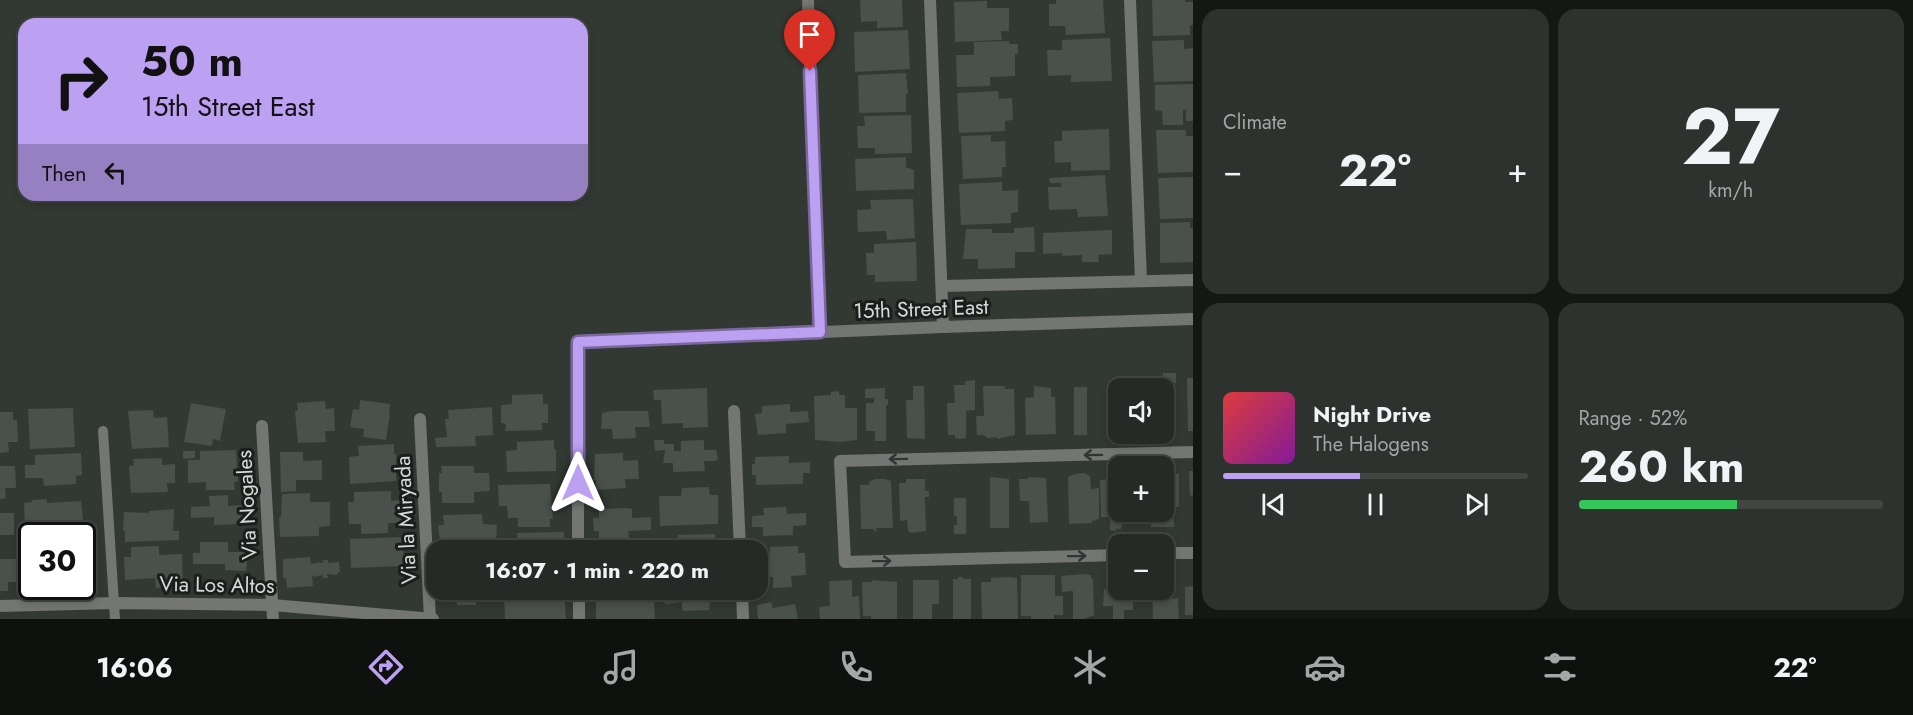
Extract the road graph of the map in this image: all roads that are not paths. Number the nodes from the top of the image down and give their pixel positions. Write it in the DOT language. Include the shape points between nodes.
graph roads {
  1 [pos="808,0"];
  2 [pos="930,0"];
  3 [pos="1131,0"];
  4 [pos="1193,280"];
  5 [pos="1141,281"];
  6 [pos="942,286"];
  7 [pos="1193,319"];
  8 [pos="943,327"];
  9 [pos="820,332"];
  10 [pos="735,411"];
  11 [pos="420,419"];
  12 [pos="262,426"];
  13 [pos="103,431"];
  14 [pos="1193,452"];
  15 [pos="579,540"];
  16 [pos="740,540"];
  17 [pos="1193,553"];
  18 [pos="1174,554"];
  19 [pos="1108,555"];
  20 [pos="579,600"];
  21 [pos="742,600"];
  22 [pos="114,603"];
  23 [pos="272,605"];
  24 [pos="0,606"];
  25 [pos="115,619"];
  26 [pos="273,619"];
  27 [pos="431,619"];
  28 [pos="579,619"];
  29 [pos="743,619"];
  1 -- 9 [label="street"];
  2 -- 6 [label="street"];
  3 -- 5 [label="street"];
  4 -- 5 [label="street"];
  5 -- 6 [label="street"];
  6 -- 8 [label="street"];
  7 -- 8 [label="street, 15th Street East"];
  8 -- 9 [label="street, 15th Street East"];
  9 -- 15 [label="street, 15th Street East" via="578,342"];
  10 -- 16 [label="street"];
  11 -- 27 [label="street, Via la Miryada"];
  12 -- 23 [label="street, Via Nogales"];
  13 -- 22 [label="lane"];
  14 -- 19 [label="street, one-way" via="840,461 845,562"];
  17 -- 18 [label="street"];
  20 -- 28 [label="street"];
  21 -- 29 [label="street"];
  22 -- 23 [label="street, Via Los Altos"];
  22 -- 24 [label="street, Via Los Altos"];
  22 -- 25 [label="lane"];
  23 -- 26 [label="street, Via Nogales"];
  23 -- 27 [label="street, Via Los Altos"];
}
